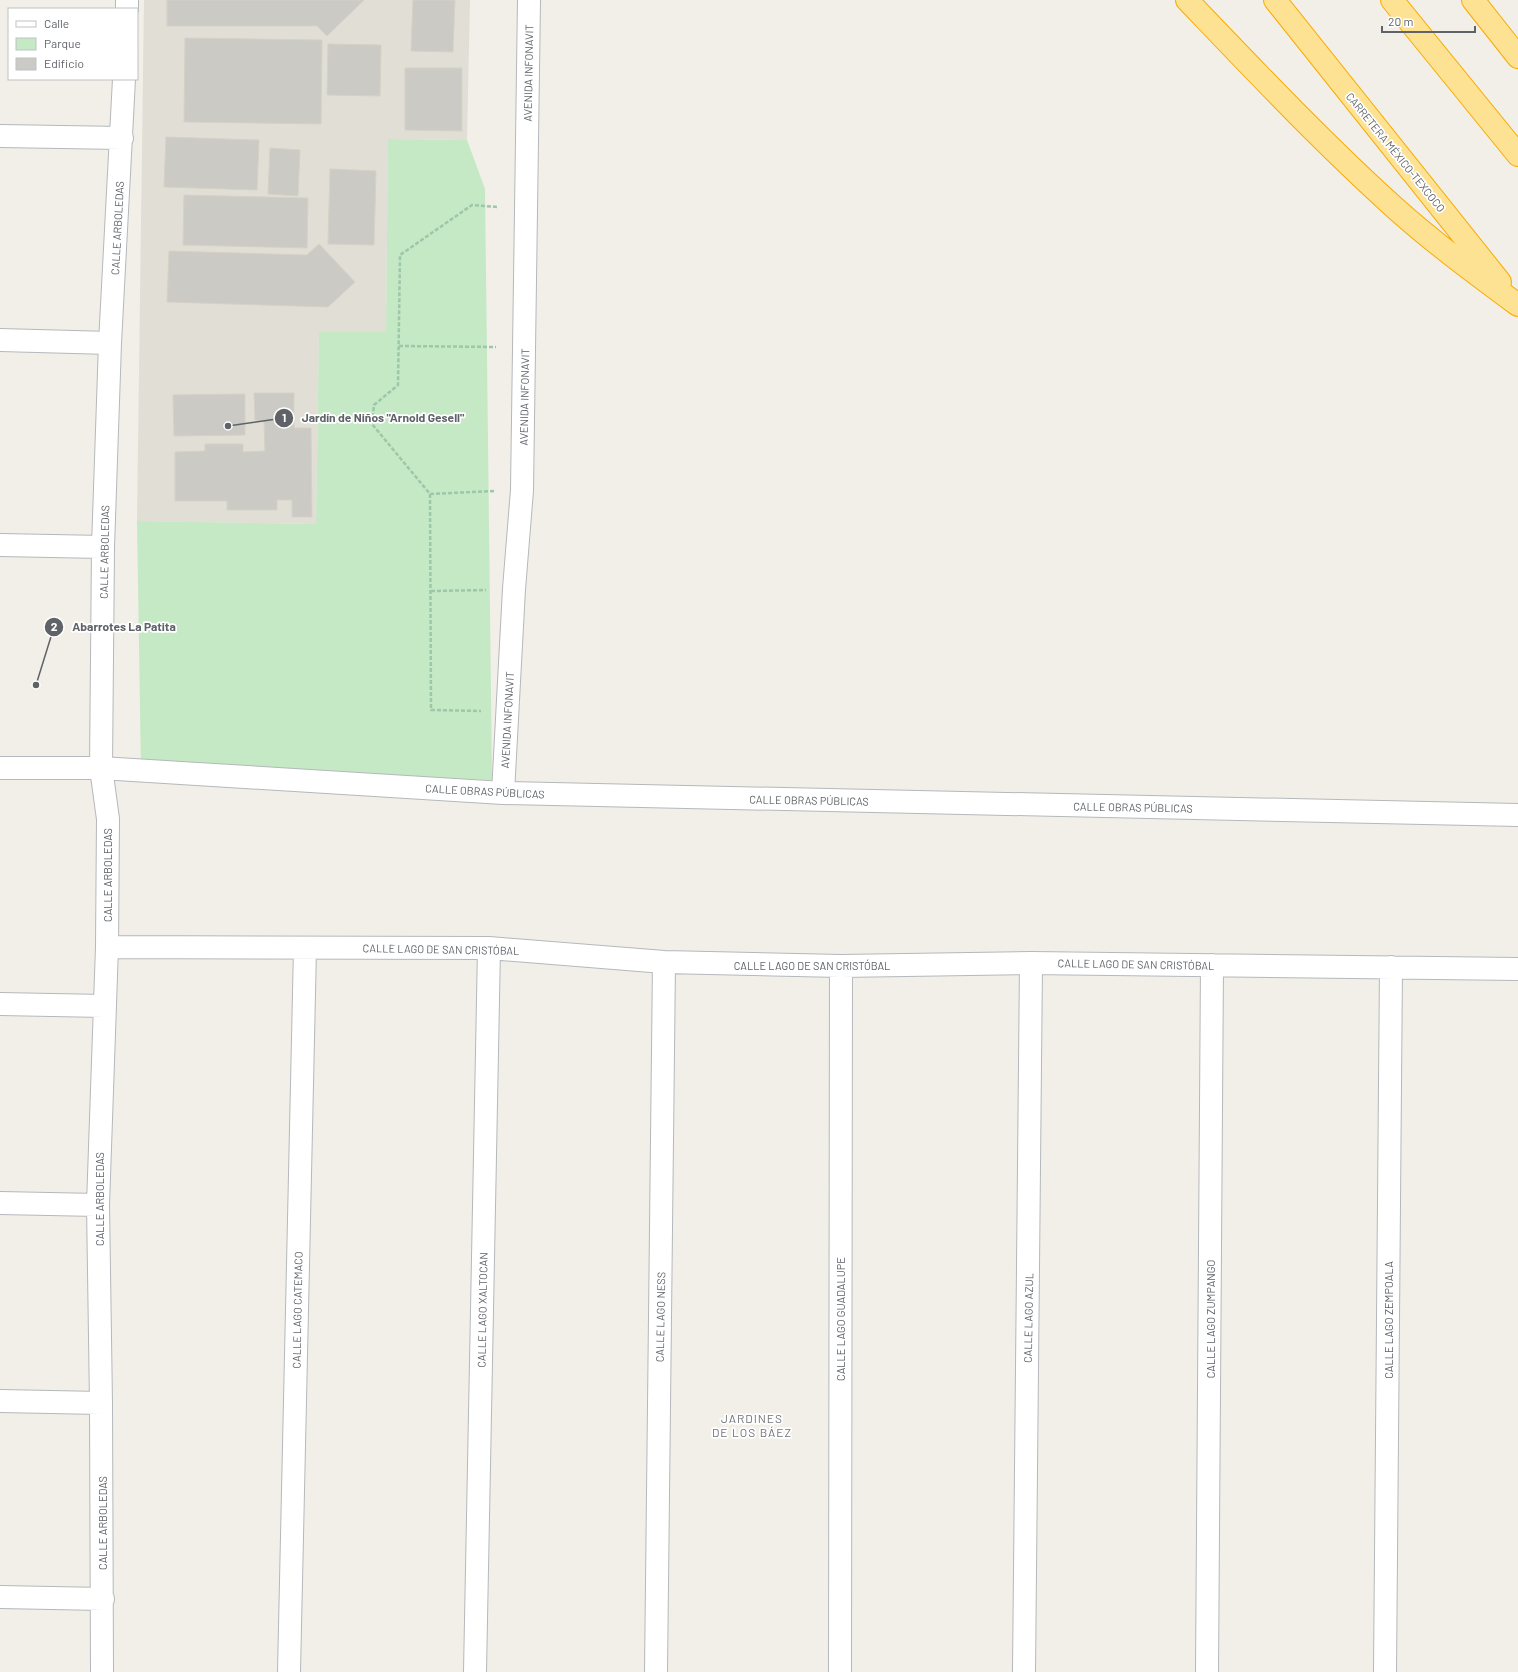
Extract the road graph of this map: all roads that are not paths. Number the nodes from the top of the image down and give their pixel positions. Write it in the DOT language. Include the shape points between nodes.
graph roads {
  1 [pos="529,0"];
  2 [pos="1188,0"];
  3 [pos="1275,0"];
  4 [pos="1392,0"];
  5 [pos="1473,0"];
  6 [pos="1518,57"];
  7 [pos="124,80"];
  8 [pos="0,136"];
  9 [pos="122,138"];
  10 [pos="1518,155"];
  11 [pos="1518,305"];
  12 [pos="0,340"];
  13 [pos="110,343"];
  14 [pos="0,545"];
  15 [pos="104,547"];
  16 [pos="0,768"];
  17 [pos="101,768"];
  18 [pos="503,793"];
  19 [pos="1518,815"];
  20 [pos="107,947"];
  21 [pos="305,948"];
  22 [pos="489,948"];
  23 [pos="664,962"];
  24 [pos="1031,963"];
  25 [pos="1212,965"];
  26 [pos="841,966"];
  27 [pos="1391,968"];
  28 [pos="1518,969"];
  29 [pos="0,1004"];
  30 [pos="104,1006"];
  31 [pos="0,1203"];
  32 [pos="98,1205"];
  33 [pos="0,1401"];
  34 [pos="101,1402"];
  35 [pos="0,1597"];
  36 [pos="103,1598"];
  37 [pos="102,1672"];
  38 [pos="288,1672"];
  39 [pos="475,1672"];
  40 [pos="656,1672"];
  41 [pos="840,1672"];
  42 [pos="1024,1672"];
  43 [pos="1207,1672"];
  44 [pos="1385,1672"];
  1 -- 18 [label="street, AVENIDA INFONAVIT" via="522,490"];
  2 -- 11 [label="highway" via="1309,127 1361,177 1457,260"];
  3 -- 11 [label="highway, CARRETERA MÉXICO-TEXCOCO"];
  4 -- 10 [label="highway"];
  5 -- 6 [label="highway"];
  7 -- 9 [label="street, CALLE ARBOLEDAS"];
  8 -- 9 [label="street"];
  9 -- 13 [label="street, CALLE ARBOLEDAS"];
  12 -- 13 [label="street"];
  13 -- 15 [label="street, CALLE ARBOLEDAS"];
  14 -- 15 [label="street"];
  15 -- 17 [label="street, CALLE ARBOLEDAS"];
  16 -- 17 [label="street, CALLE OBRAS PÚBLICAS"];
  17 -- 18 [label="street, CALLE OBRAS PÚBLICAS"];
  17 -- 20 [label="street, CALLE ARBOLEDAS" via="108,819"];
  18 -- 19 [label="street, CALLE OBRAS PÚBLICAS"];
  20 -- 21 [label="street, CALLE LAGO DE SAN CRISTÓBAL"];
  20 -- 30 [label="street, CALLE ARBOLEDAS"];
  21 -- 22 [label="street, CALLE LAGO DE SAN CRISTÓBAL"];
  21 -- 38 [label="street, CALLE LAGO CATEMACO"];
  22 -- 23 [label="street, CALLE LAGO DE SAN CRISTÓBAL"];
  22 -- 39 [label="street, CALLE LAGO XALTOCAN"];
  23 -- 26 [label="street, CALLE LAGO DE SAN CRISTÓBAL"];
  23 -- 40 [label="street, CALLE LAGO NESS"];
  24 -- 25 [label="street, CALLE LAGO DE SAN CRISTÓBAL"];
  24 -- 26 [label="street, CALLE LAGO DE SAN CRISTÓBAL"];
  24 -- 42 [label="street, CALLE LAGO AZUL"];
  25 -- 27 [label="street, CALLE LAGO DE SAN CRISTÓBAL"];
  25 -- 43 [label="street, CALLE LAGO ZUMPANGO"];
  26 -- 41 [label="street, CALLE LAGO GUADALUPE"];
  27 -- 28 [label="street, CALLE LAGO DE SAN CRISTÓBAL"];
  27 -- 44 [label="street, CALLE LAGO ZEMPOALA"];
  29 -- 30 [label="street"];
  30 -- 32 [label="street, CALLE ARBOLEDAS"];
  31 -- 32 [label="street"];
  32 -- 34 [label="street, CALLE ARBOLEDAS"];
  33 -- 34 [label="street"];
  34 -- 36 [label="street, CALLE ARBOLEDAS"];
  35 -- 36 [label="street"];
  36 -- 37 [label="street, CALLE ARBOLEDAS"];
}
